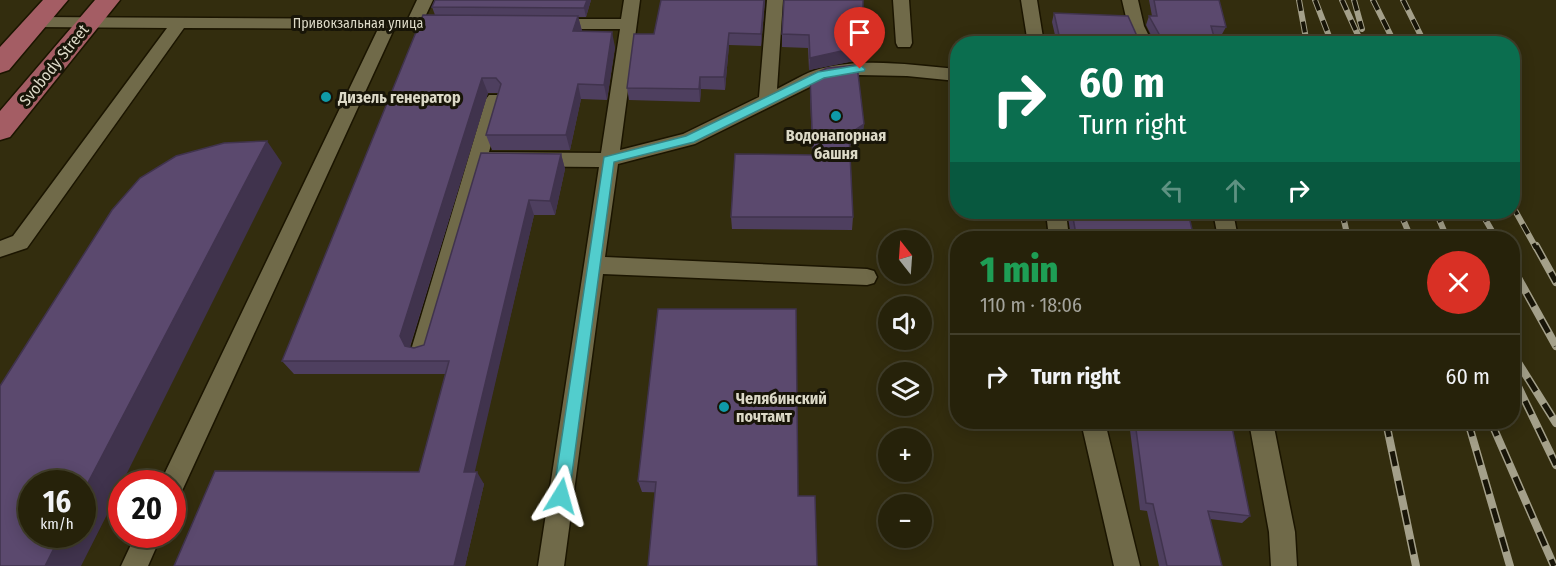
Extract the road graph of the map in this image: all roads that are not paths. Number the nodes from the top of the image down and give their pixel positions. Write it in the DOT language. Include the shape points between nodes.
graph roads {
  1 [pos="56,0"];
  2 [pos="108,0"];
  3 [pos="425,0"];
  4 [pos="632,0"];
  5 [pos="775,0"];
  6 [pos="900,0"];
  7 [pos="1029,0"];
  8 [pos="1130,0"];
  9 [pos="37,22"];
  10 [pos="89,22"];
  11 [pos="178,22"];
  12 [pos="390,23"];
  13 [pos="414,23"];
  14 [pos="462,24"];
  15 [pos="532,24"];
  16 [pos="627,24"];
  17 [pos="1035,36"];
  18 [pos="1141,36"];
  19 [pos="904,43"];
  20 [pos="0,64"];
  21 [pos="950,74"];
  22 [pos="495,99"];
  23 [pos="768,99"];
  24 [pos="0,130"];
  25 [pos="477,159"];
  26 [pos="608,160"];
  27 [pos="0,249"];
  28 [pos="593,265"];
  29 [pos="867,277"];
  30 [pos="422,350"];
  31 [pos="1095,429"];
  32 [pos="1262,429"];
  33 [pos="179,470"];
  34 [pos="142,548"];
  35 [pos="134,566"];
  36 [pos="551,566"];
  37 [pos="1127,566"];
  38 [pos="1284,566"];
  1 -- 9 [label="main road"];
  2 -- 10 [label="main road, Svobody Street"];
  3 -- 13 [label="lane"];
  4 -- 16 [label="lane"];
  5 -- 23 [label="lane"];
  6 -- 19 [label="lane"];
  7 -- 17 [label="lane"];
  8 -- 18 [label="lane"];
  9 -- 10 [label="lane, Привокзальная улица"];
  9 -- 20 [label="main road"];
  10 -- 11 [label="lane, Привокзальная улица"];
  10 -- 24 [label="main road, Svobody Street"];
  11 -- 12 [label="lane, Привокзальная улица"];
  11 -- 27 [label="lane" via="20,242"];
  12 -- 13 [label="lane, Привокзальная улица"];
  12 -- 33 [label="lane"];
  13 -- 14 [label="lane, Привокзальная улица"];
  15 -- 16 [label="lane"];
  16 -- 26 [label="lane"];
  21 -- 23 [label="lane" via="860,69 822,74"];
  22 -- 25 [label="lane"];
  23 -- 26 [label="lane" via="689,139"];
  25 -- 26 [label="lane"];
  25 -- 30 [label="lane"];
  26 -- 28 [label="lane"];
  28 -- 29 [label="lane"];
  28 -- 36 [label="lane"];
  31 -- 37 [label="lane"];
  32 -- 38 [label="lane" via="1282,532"];
  34 -- 35 [label="lane"];
}
